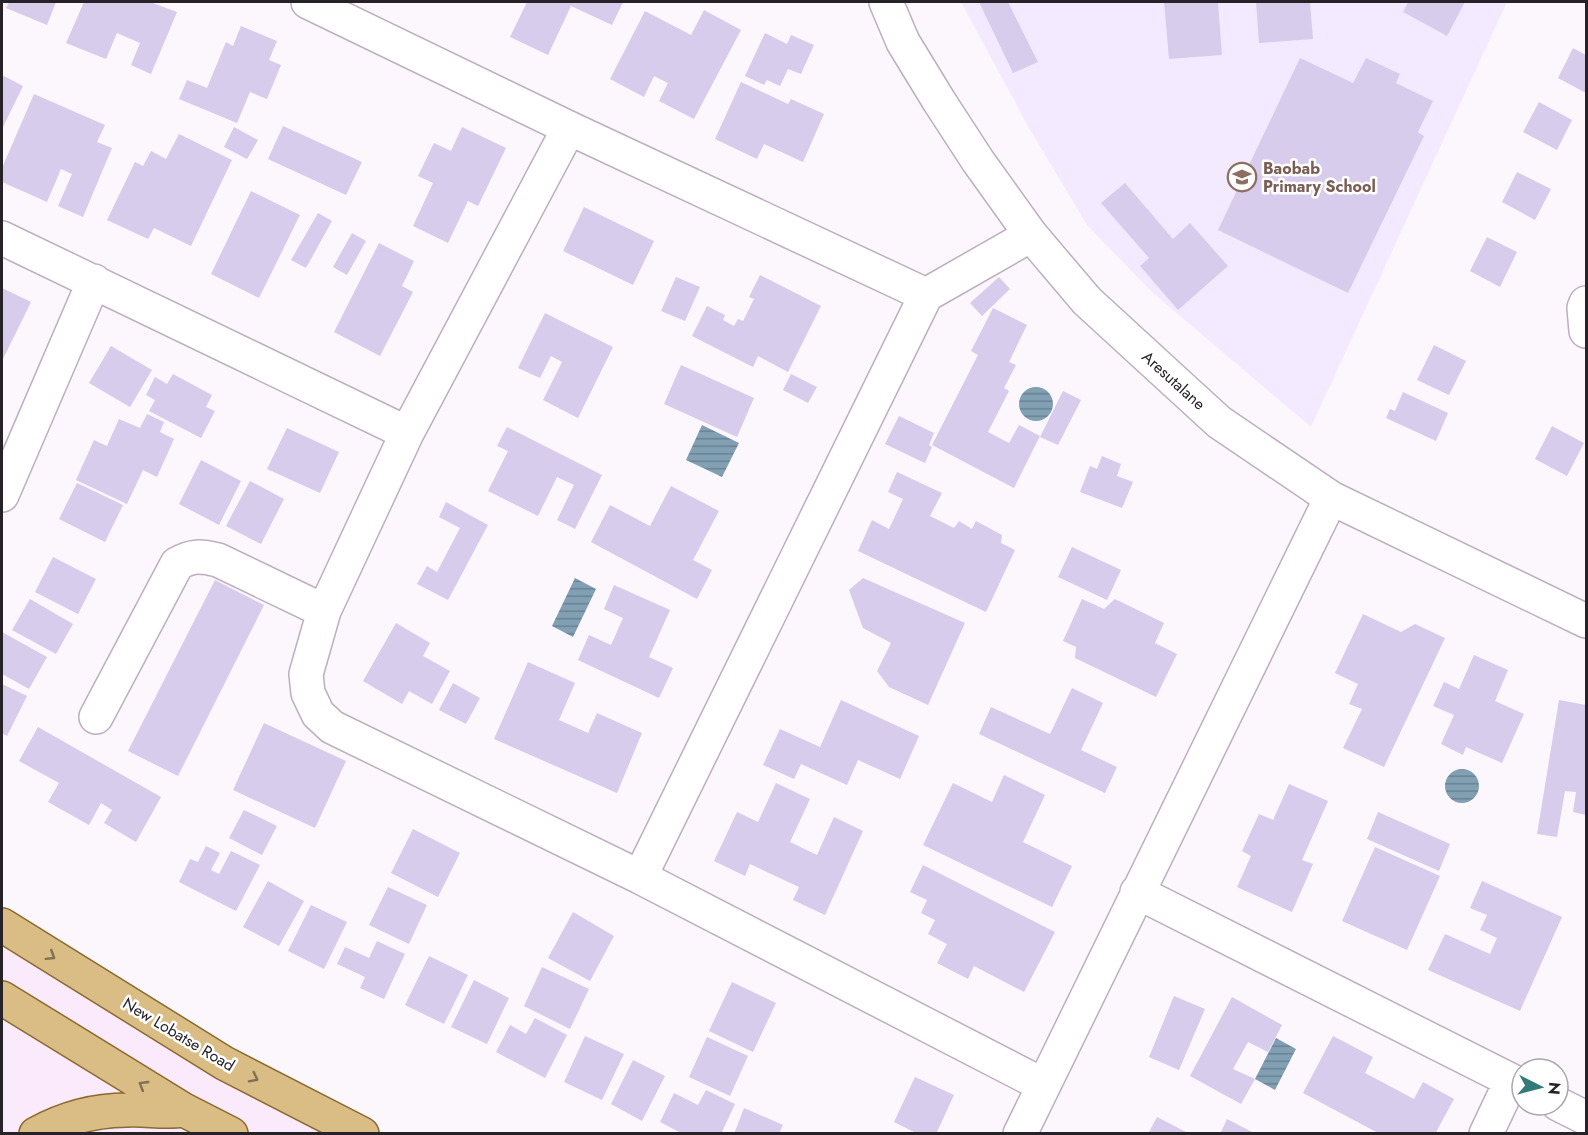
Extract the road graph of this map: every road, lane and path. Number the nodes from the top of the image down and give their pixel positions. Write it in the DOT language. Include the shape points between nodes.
graph roads {
  1 [pos="308,2"];
  2 [pos="886,2"];
  3 [pos="569,128"];
  4 [pos="1031,235"];
  5 [pos="2,238"];
  6 [pos="94,281"];
  7 [pos="926,294"];
  8 [pos="1587,303"];
  9 [pos="1587,331"];
  10 [pos="407,433"];
  11 [pos="2,495"];
  12 [pos="1331,498"];
  13 [pos="324,611"];
  14 [pos="1587,621"];
  15 [pos="96,717"];
  16 [pos="640,877"];
  17 [pos="1137,892"];
  18 [pos="2,925"];
  19 [pos="2,998"];
  20 [pos="1510,1079"];
  21 [pos="1043,1085"];
  22 [pos="1510,1095"];
  23 [pos="184,1110"];
  24 [pos="1570,1110"];
  25 [pos="1587,1118"];
  26 [pos="36,1134"];
  27 [pos="231,1134"];
  28 [pos="362,1134"];
  29 [pos="1020,1134"];
  30 [pos="1486,1134"];
  1 -- 3 [label="street"];
  2 -- 4 [label="street, Aresutalane" via="903,42 939,102"];
  3 -- 7 [label="street"];
  3 -- 10 [label="street"];
  4 -- 7 [label="street"];
  4 -- 12 [label="street, Aresutalane" via="1087,301 1219,422"];
  5 -- 6 [label="street"];
  6 -- 10 [label="street"];
  6 -- 11 [label="street"];
  7 -- 16 [label="street"];
  8 -- 9 [label="street"];
  10 -- 13 [label="street"];
  12 -- 14 [label="street, Aresutalane"];
  12 -- 17 [label="street"];
  13 -- 15 [label="street" via="218,560 189,557 177,564"];
  13 -- 16 [label="street" via="306,674 308,693 318,714 332,727"];
  16 -- 21 [label="street"];
  17 -- 20 [label="street"];
  17 -- 21 [label="street"];
  18 -- 28 [label="main road, New Lobatse Road, one-way" via="224,1063"];
  23 -- 19 [label="main road, one-way"];
  21 -- 29 [label="street"];
  22 -- 30 [label="street"];
  23 -- 26 [label="main road" via="96,1111 60,1121"];
  23 -- 27 [label="main road"];
  24 -- 25 [label="street"];
}
